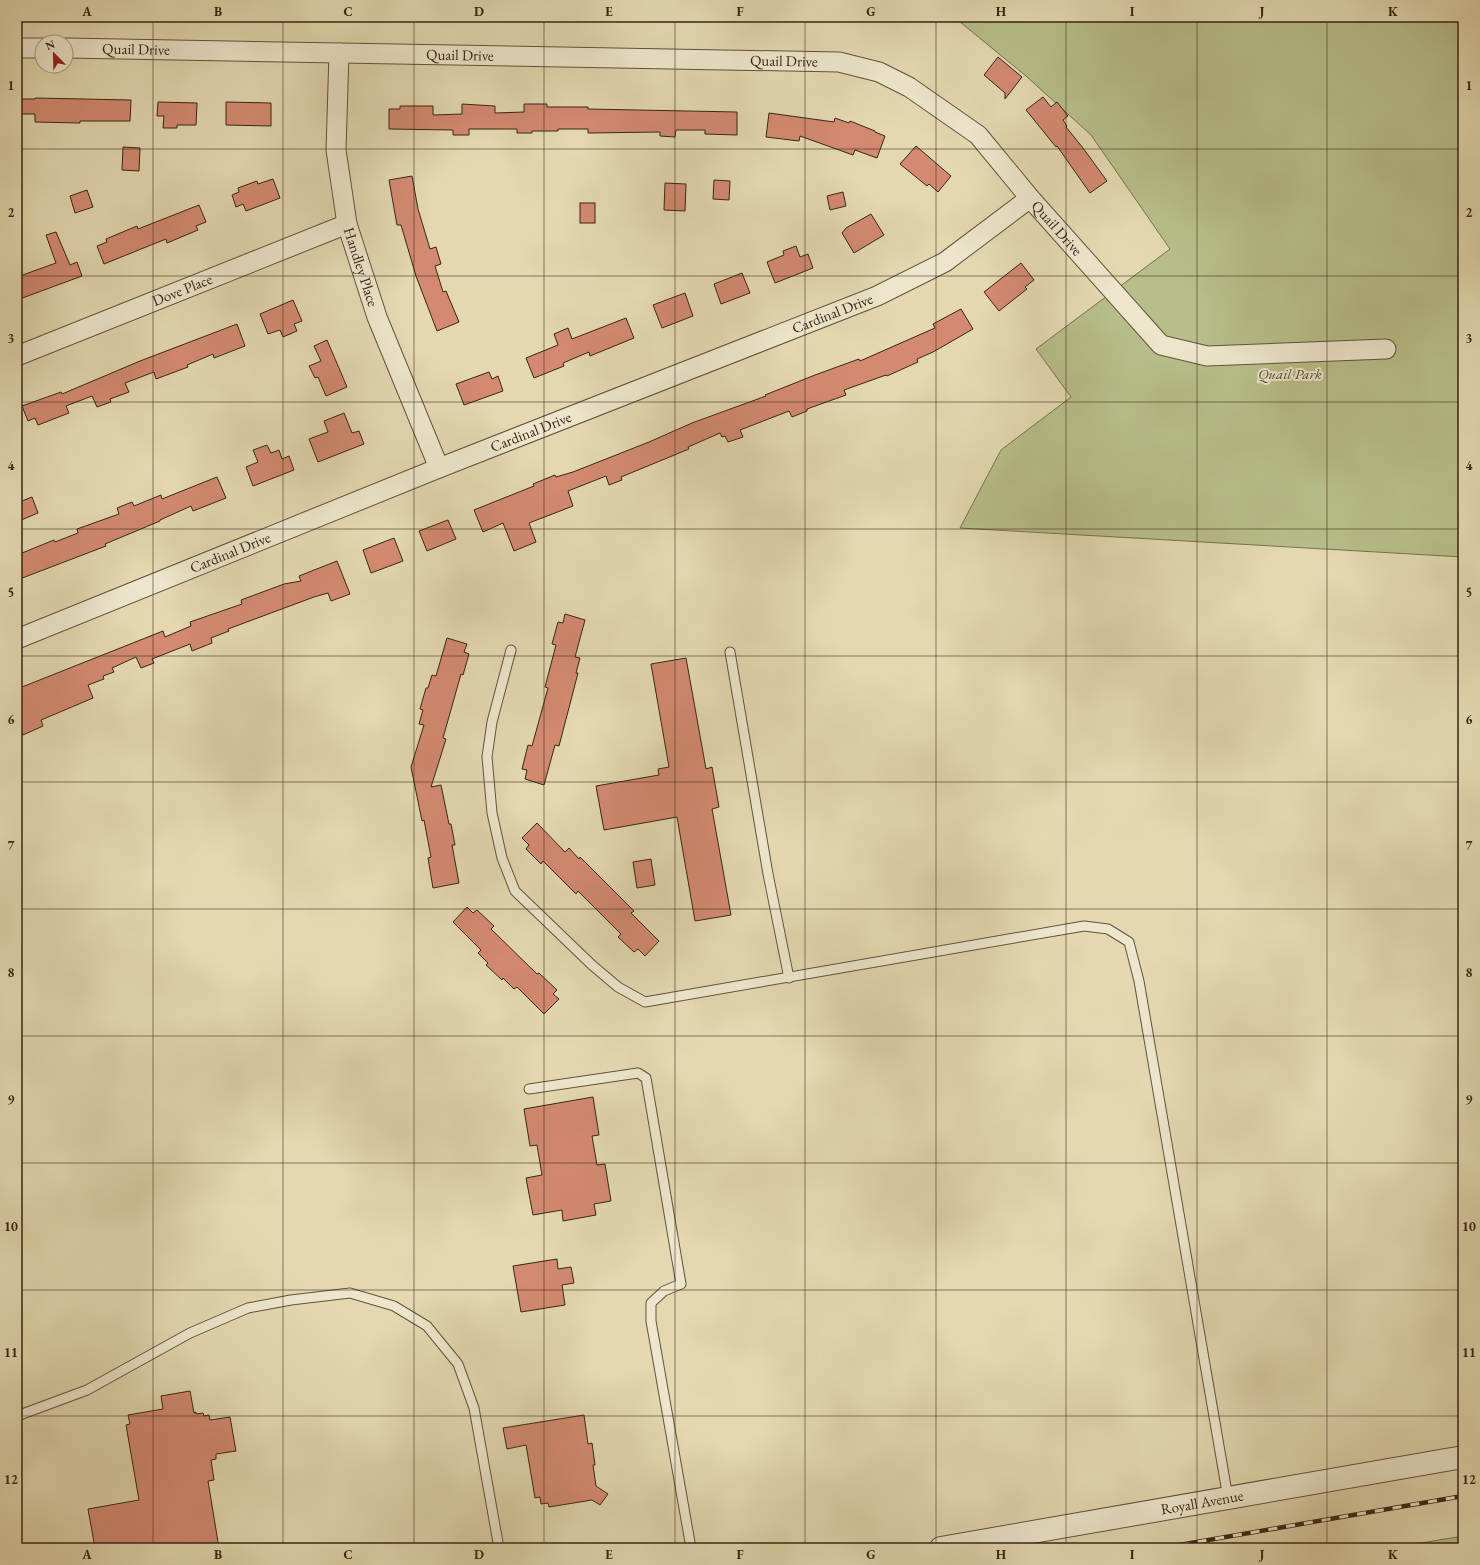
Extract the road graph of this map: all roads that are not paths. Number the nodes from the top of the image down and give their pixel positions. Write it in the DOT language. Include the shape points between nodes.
graph roads {
  1 [pos="17,48"];
  2 [pos="34,48"];
  3 [pos="74,48"];
  4 [pos="339,53"];
  5 [pos="1030,198"];
  6 [pos="348,224"];
  7 [pos="1386,349"];
  8 [pos="17,356"];
  9 [pos="440,468"];
  10 [pos="17,639"];
  11 [pos="511,650"];
  12 [pos="730,652"];
  13 [pos="789,978"];
  14 [pos="529,1089"];
  15 [pos="17,1416"];
  16 [pos="1463,1457"];
  17 [pos="1228,1498"];
  18 [pos="499,1548"];
  19 [pos="691,1548"];
  20 [pos="941,1548"];
  1 -- 2 [label="street"];
  3 -- 4 [label="street, Quail Drive"];
  4 -- 5 [label="street, Quail Drive" via="839,62 879,72 909,87 978,135"];
  4 -- 6 [label="street, Handley Place" via="336,150"];
  5 -- 7 [label="street, Quail Drive" via="1161,345 1206,356"];
  5 -- 9 [label="street, Cardinal Drive" via="945,262 878,296"];
  6 -- 8 [label="street, Dove Place"];
  6 -- 9 [label="street, Handley Place" via="376,317"];
  9 -- 10 [label="street, Cardinal Drive"];
  11 -- 13 [label="lane" via="492,722 486,757 498,843 515,891 592,966 618,987 645,1002"];
  12 -- 13 [label="lane" via="768,874"];
  13 -- 17 [label="lane" via="1084,926 1108,929 1129,942 1139,981"];
  14 -- 19 [label="lane" via="638,1072 646,1078 681,1284 664,1291 651,1303 651,1321"];
  15 -- 18 [label="lane" via="87,1390 190,1333 248,1308 350,1293 394,1306 427,1326 458,1364 474,1408"];
  16 -- 17 [label="street, Royall Avenue"];
  17 -- 20 [label="street, Royall Avenue"];
}
